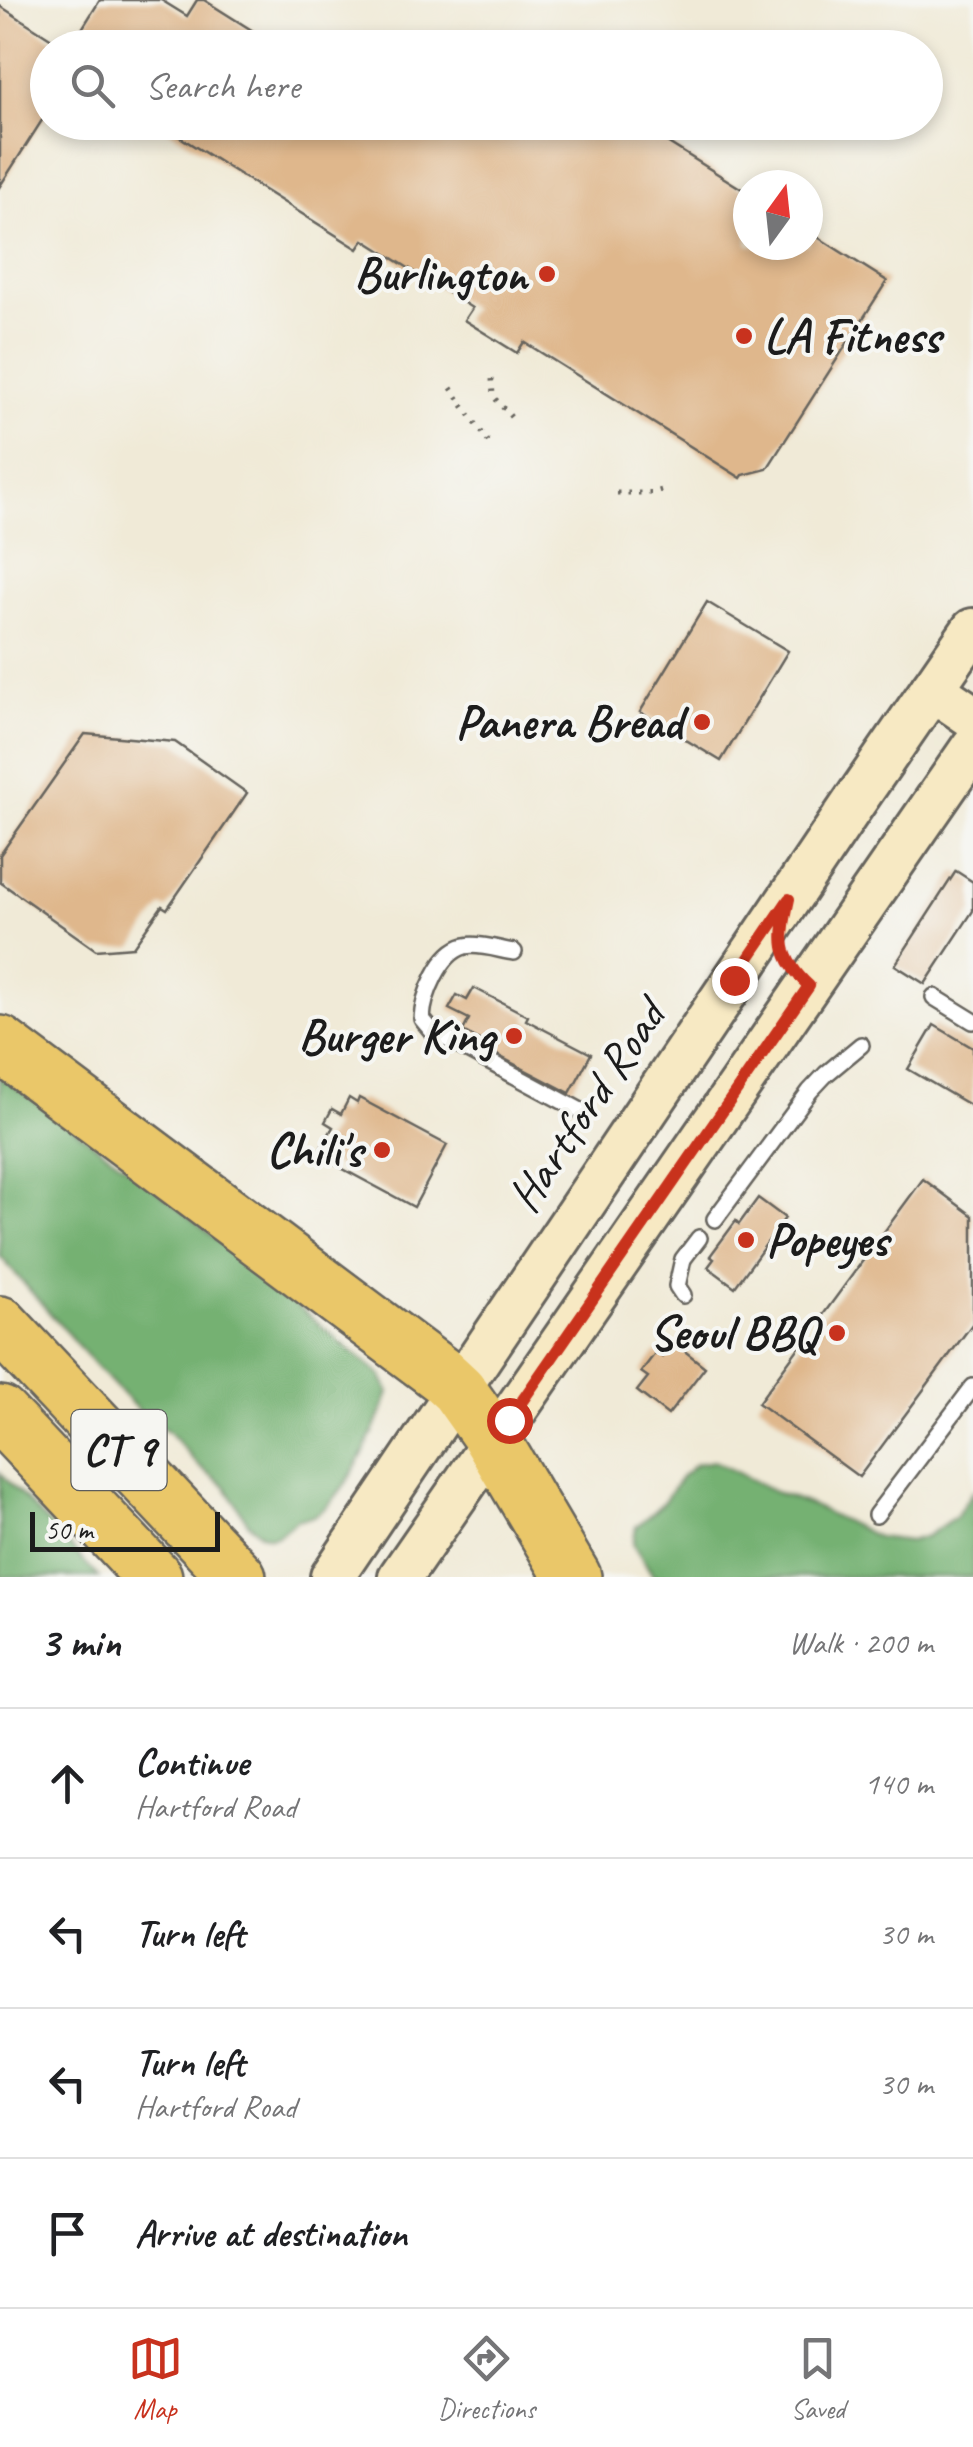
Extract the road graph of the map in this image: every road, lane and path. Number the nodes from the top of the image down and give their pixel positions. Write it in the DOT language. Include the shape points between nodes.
graph roads {
  1 [pos="492,378"];
  2 [pos="451,388"];
  3 [pos="511,417"];
  4 [pos="492,448"];
  5 [pos="665,490"];
  6 [pos="617,492"];
  7 [pos="969,643"];
  8 [pos="932,689"];
  9 [pos="973,717"];
  10 [pos="973,746"];
  11 [pos="789,899"];
  12 [pos="514,952"];
  13 [pos="809,986"];
  14 [pos="934,997"];
  15 [pos="973,1022"];
  16 [pos="0,1044"];
  17 [pos="861,1045"];
  18 [pos="581,1111"];
  19 [pos="715,1219"];
  20 [pos="699,1238"];
  21 [pos="684,1295"];
  22 [pos="0,1324"];
  23 [pos="973,1387"];
  24 [pos="458,1390"];
  25 [pos="0,1414"];
  26 [pos="494,1442"];
  27 [pos="876,1515"];
  28 [pos="334,1575"];
  29 [pos="154,1577"];
  30 [pos="238,1577"];
  31 [pos="400,1577"];
  32 [pos="573,1577"];
  1 -- 3 [label="path" via="494,396"];
  2 -- 4 [label="path"];
  5 -- 6 [label="path"];
  7 -- 8 [label="main road, Hartford Road"];
  8 -- 9 [label="main road"];
  8 -- 11 [label="main road, Hartford Road"];
  10 -- 13 [label="main road"];
  11 -- 13 [label="main road" via="786,957"];
  11 -- 24 [label="main road, Hartford Road"];
  12 -- 18 [label="lane" via="467,946 448,954 422,1003 422,1019 432,1031"];
  13 -- 26 [label="main road"];
  14 -- 15 [label="lane"];
  16 -- 24 [label="highway"];
  17 -- 19 [label="lane" via="810,1092"];
  20 -- 21 [label="lane" via="683,1259 677,1286"];
  22 -- 30 [label="highway, CT 9"];
  23 -- 27 [label="lane"];
  24 -- 26 [label="highway"];
  24 -- 28 [label="main road, Hartford Road"];
  25 -- 29 [label="highway, CT 9"];
  26 -- 31 [label="main road"];
  26 -- 32 [label="highway"];
}
